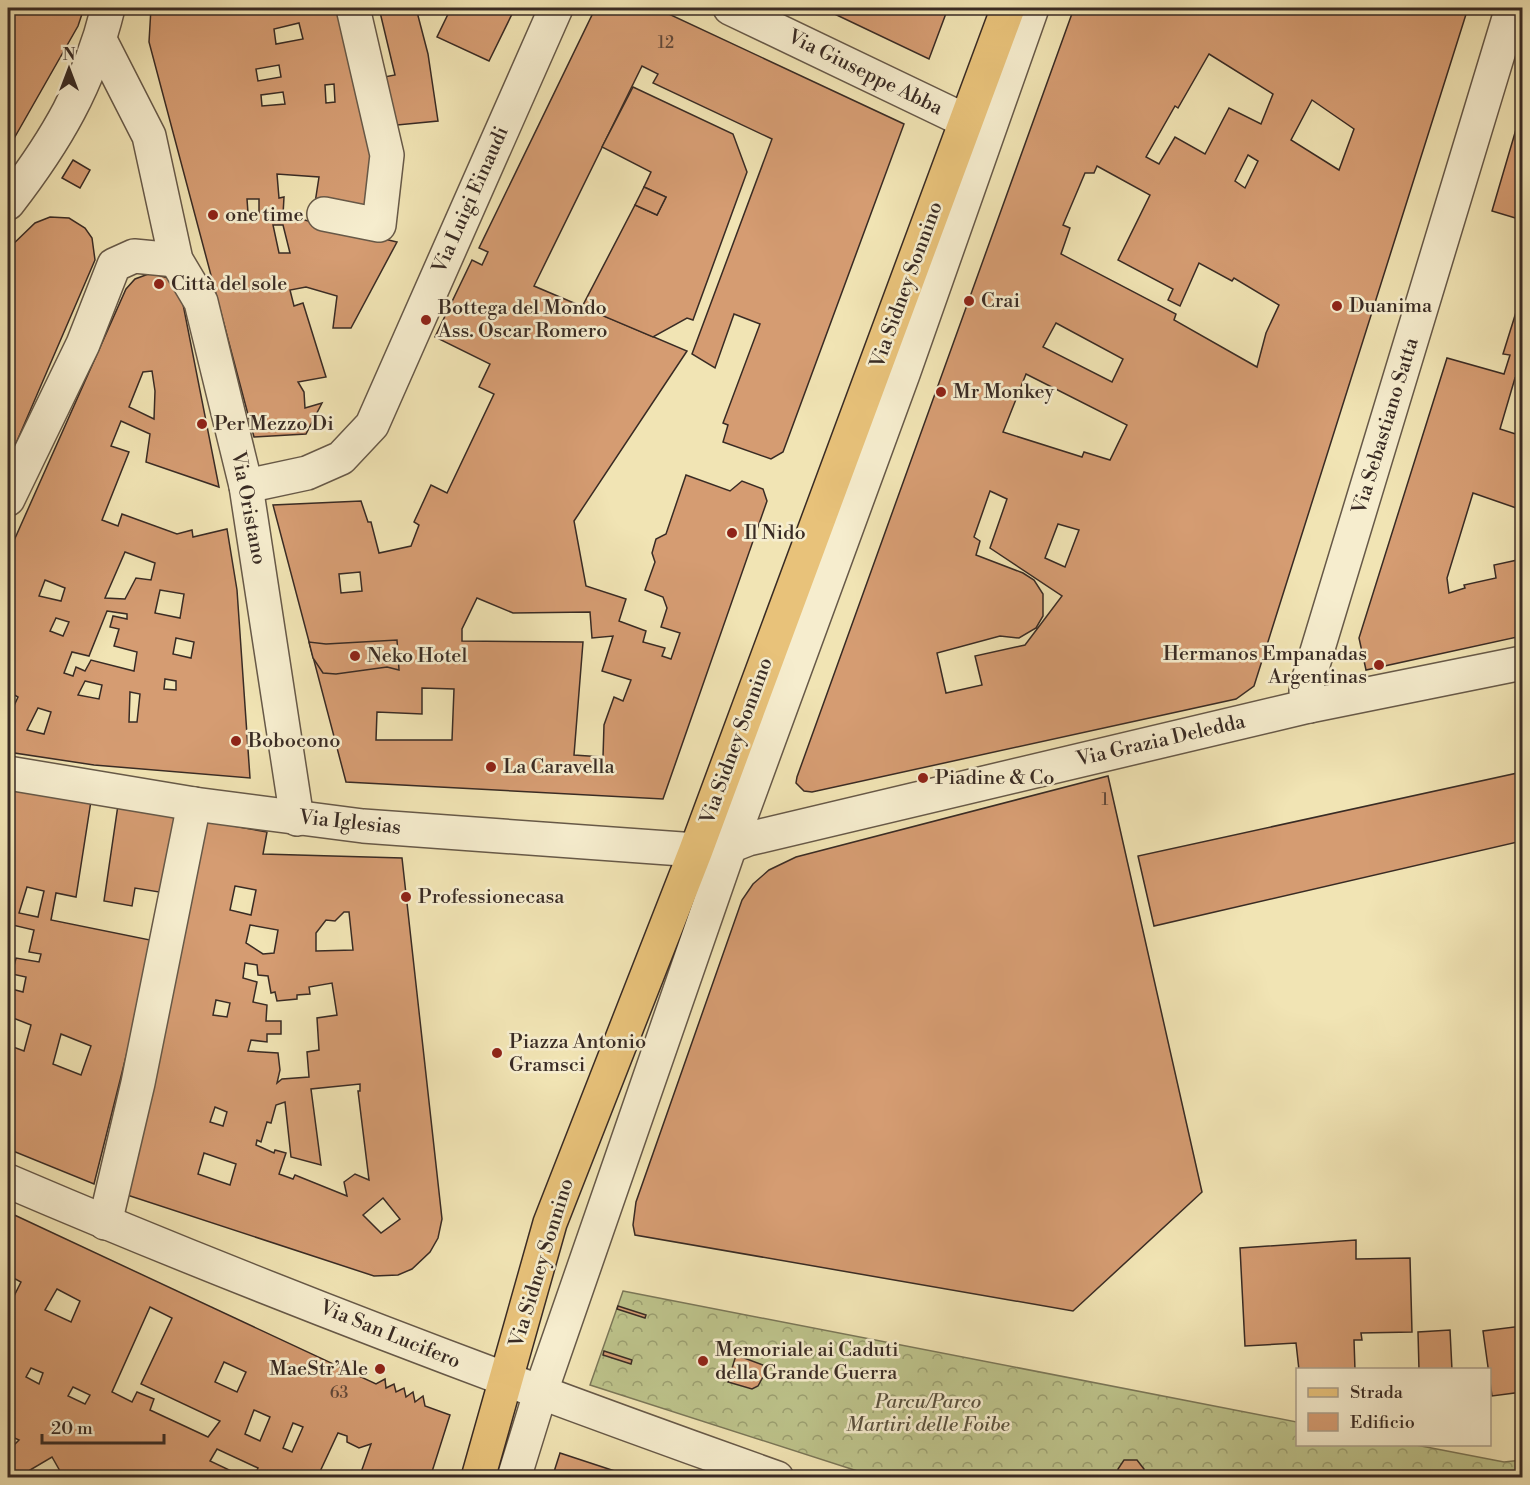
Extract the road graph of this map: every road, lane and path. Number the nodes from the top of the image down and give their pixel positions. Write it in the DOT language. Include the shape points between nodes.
graph roads {
  1 [pos="108,8"];
  2 [pos="353,8"];
  3 [pos="556,8"];
  4 [pos="730,8"];
  5 [pos="1008,8"];
  6 [pos="1032,8"];
  7 [pos="1512,8"];
  8 [pos="100,40"];
  9 [pos="968,122"];
  10 [pos="8,203"];
  11 [pos="324,214"];
  12 [pos="176,261"];
  13 [pos="246,486"];
  14 [pos="8,499"];
  15 [pos="1522,663"];
  16 [pos="1309,706"];
  17 [pos="8,773"];
  18 [pos="194,804"];
  19 [pos="297,819"];
  20 [pos="730,846"];
  21 [pos="696,850"];
  22 [pos="8,1181"];
  23 [pos="105,1223"];
  24 [pos="507,1381"];
  25 [pos="540,1394"];
  26 [pos="478,1478"];
  27 [pos="514,1478"];
  28 [pos="777,1478"];
  1 -- 8 [label="street"];
  2 -- 11 [label="street" via="387,155 379,225"];
  3 -- 13 [label="street, Via Luigi Einaudi" via="372,425 341,458 307,473"];
  4 -- 9 [label="street, Via Giuseppe Abba"];
  5 -- 9 [label="main road, Via Sidney Sonnino"];
  6 -- 20 [label="street"];
  7 -- 16 [label="street, Via Sebastiano Satta" via="1307,684"];
  8 -- 10 [label="street" via="71,112"];
  8 -- 12 [label="street, Via Oristano" via="149,136"];
  9 -- 21 [label="main road, Via Sidney Sonnino"];
  12 -- 13 [label="street, Via Oristano" via="201,302"];
  12 -- 14 [label="street" via="134,256 114,265 83,344"];
  13 -- 19 [label="street, Via Oristano"];
  15 -- 16 [label="street, Via Grazia Deledda"];
  16 -- 20 [label="street, Via Grazia Deledda"];
  17 -- 18 [label="street, Via Iglesias"];
  18 -- 19 [label="street, Via Iglesias"];
  18 -- 23 [label="street" via="138,1083"];
  19 -- 21 [label="street, Via Iglesias"];
  20 -- 21 [label="street, Via Grazia Deledda"];
  20 -- 25 [label="street"];
  21 -- 24 [label="main road, Via Sidney Sonnino" via="550,1223"];
  22 -- 23 [label="street, Via San Lucifero"];
  23 -- 24 [label="street, Via San Lucifero"];
  24 -- 25 [label="street, Via San Lucifero"];
  24 -- 26 [label="main road, Via Sidney Sonnino"];
  25 -- 27 [label="street"];
  25 -- 28 [label="street, Via San Lucifero"];
}
